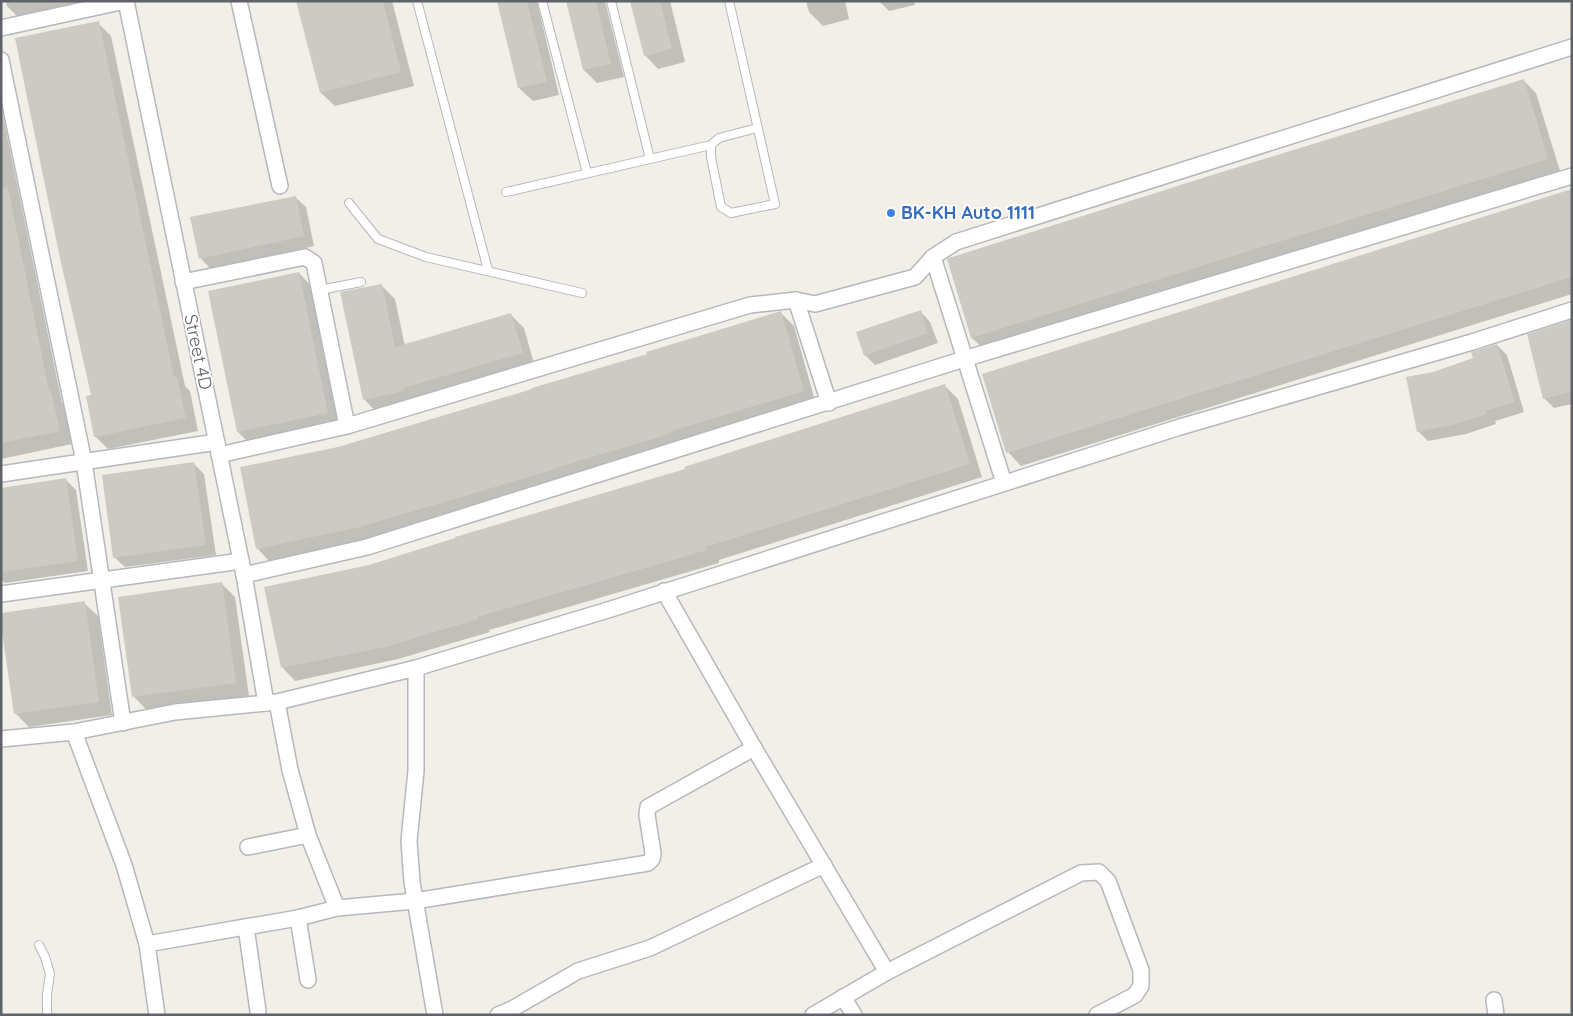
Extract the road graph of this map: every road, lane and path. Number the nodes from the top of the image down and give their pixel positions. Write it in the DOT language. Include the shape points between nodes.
graph roads {
  1 [pos="126,1"];
  2 [pos="239,1"];
  3 [pos="417,1"];
  4 [pos="542,1"];
  5 [pos="611,1"];
  6 [pos="729,1"];
  7 [pos="1,28"];
  8 [pos="1572,48"];
  9 [pos="1,60"];
  10 [pos="757,128"];
  11 [pos="711,145"];
  12 [pos="650,159"];
  13 [pos="587,173"];
  14 [pos="1572,176"];
  15 [pos="280,186"];
  16 [pos="506,192"];
  17 [pos="349,203"];
  18 [pos="933,257"];
  19 [pos="488,270"];
  20 [pos="183,282"];
  21 [pos="361,282"];
  22 [pos="320,290"];
  23 [pos="582,293"];
  24 [pos="796,300"];
  25 [pos="1572,310"];
  26 [pos="964,359"];
  27 [pos="829,403"];
  28 [pos="347,426"];
  29 [pos="218,448"];
  30 [pos="84,462"];
  31 [pos="1,474"];
  32 [pos="1004,483"];
  33 [pos="242,568"];
  34 [pos="103,580"];
  35 [pos="664,592"];
  36 [pos="1,594"];
  37 [pos="416,668"];
  38 [pos="272,702"];
  39 [pos="123,723"];
  40 [pos="74,732"];
  41 [pos="1,739"];
  42 [pos="754,748"];
  43 [pos="308,835"];
  44 [pos="248,847"];
  45 [pos="824,864"];
  46 [pos="414,901"];
  47 [pos="337,908"];
  48 [pos="298,918"];
  49 [pos="246,927"];
  50 [pos="146,944"];
  51 [pos="39,945"];
  52 [pos="887,972"];
  53 [pos="308,980"];
  54 [pos="843,997"];
  55 [pos="258,1011"];
  56 [pos="47,1015"];
  57 [pos="157,1015"];
  58 [pos="436,1015"];
  59 [pos="498,1015"];
  60 [pos="813,1015"];
  61 [pos="854,1015"];
  62 [pos="1097,1015"];
  1 -- 7 [label="street"];
  1 -- 20 [label="street, Street 4D"];
  2 -- 15 [label="street"];
  3 -- 19 [label="lane"];
  4 -- 13 [label="lane"];
  5 -- 12 [label="lane"];
  6 -- 10 [label="lane"];
  8 -- 18 [label="street" via="956,242"];
  9 -- 30 [label="street"];
  10 -- 11 [label="lane" via="718,138"];
  10 -- 11 [label="lane" via="774,204 731,213 720,207 710,157"];
  11 -- 12 [label="lane"];
  12 -- 13 [label="lane"];
  13 -- 16 [label="lane"];
  14 -- 26 [label="street"];
  17 -- 19 [label="lane" via="378,239 426,257"];
  18 -- 24 [label="street" via="915,277 815,304"];
  18 -- 26 [label="street"];
  19 -- 23 [label="lane"];
  20 -- 22 [label="street" via="305,257 314,263"];
  20 -- 29 [label="street, Street 4D"];
  21 -- 22 [label="lane"];
  22 -- 28 [label="street"];
  24 -- 27 [label="street"];
  24 -- 28 [label="street" via="750,306"];
  25 -- 32 [label="street"];
  26 -- 27 [label="street"];
  26 -- 32 [label="street"];
  27 -- 33 [label="street" via="367,547"];
  28 -- 29 [label="street"];
  29 -- 30 [label="street"];
  29 -- 33 [label="street, Street 4D"];
  30 -- 31 [label="street"];
  30 -- 34 [label="street"];
  32 -- 35 [label="street"];
  33 -- 34 [label="street"];
  33 -- 38 [label="street, Street 4D"];
  34 -- 36 [label="street"];
  34 -- 39 [label="street"];
  35 -- 37 [label="street"];
  35 -- 42 [label="street"];
  37 -- 38 [label="street"];
  37 -- 46 [label="street" via="416,771 410,841"];
  38 -- 39 [label="street" via="175,712"];
  38 -- 43 [label="street, Street 4D"];
  39 -- 40 [label="street"];
  40 -- 41 [label="street"];
  40 -- 50 [label="street" via="121,859"];
  42 -- 45 [label="street"];
  42 -- 46 [label="street" via="648,807 653,853 648,863"];
  43 -- 44 [label="street"];
  43 -- 47 [label="street, Street 4D"];
  45 -- 52 [label="street"];
  45 -- 59 [label="street" via="650,948 578,972"];
  46 -- 47 [label="street"];
  46 -- 58 [label="street"];
  47 -- 48 [label="street"];
  48 -- 49 [label="street"];
  48 -- 53 [label="street"];
  49 -- 50 [label="street"];
  49 -- 55 [label="street"];
  50 -- 57 [label="street"];
  51 -- 56 [label="lane" via="50,974"];
  52 -- 54 [label="street"];
  52 -- 62 [label="street" via="1081,872 1099,872 1108,881 1141,970 1141,986 1135,995"];
  54 -- 60 [label="street"];
  54 -- 61 [label="street"];
}
